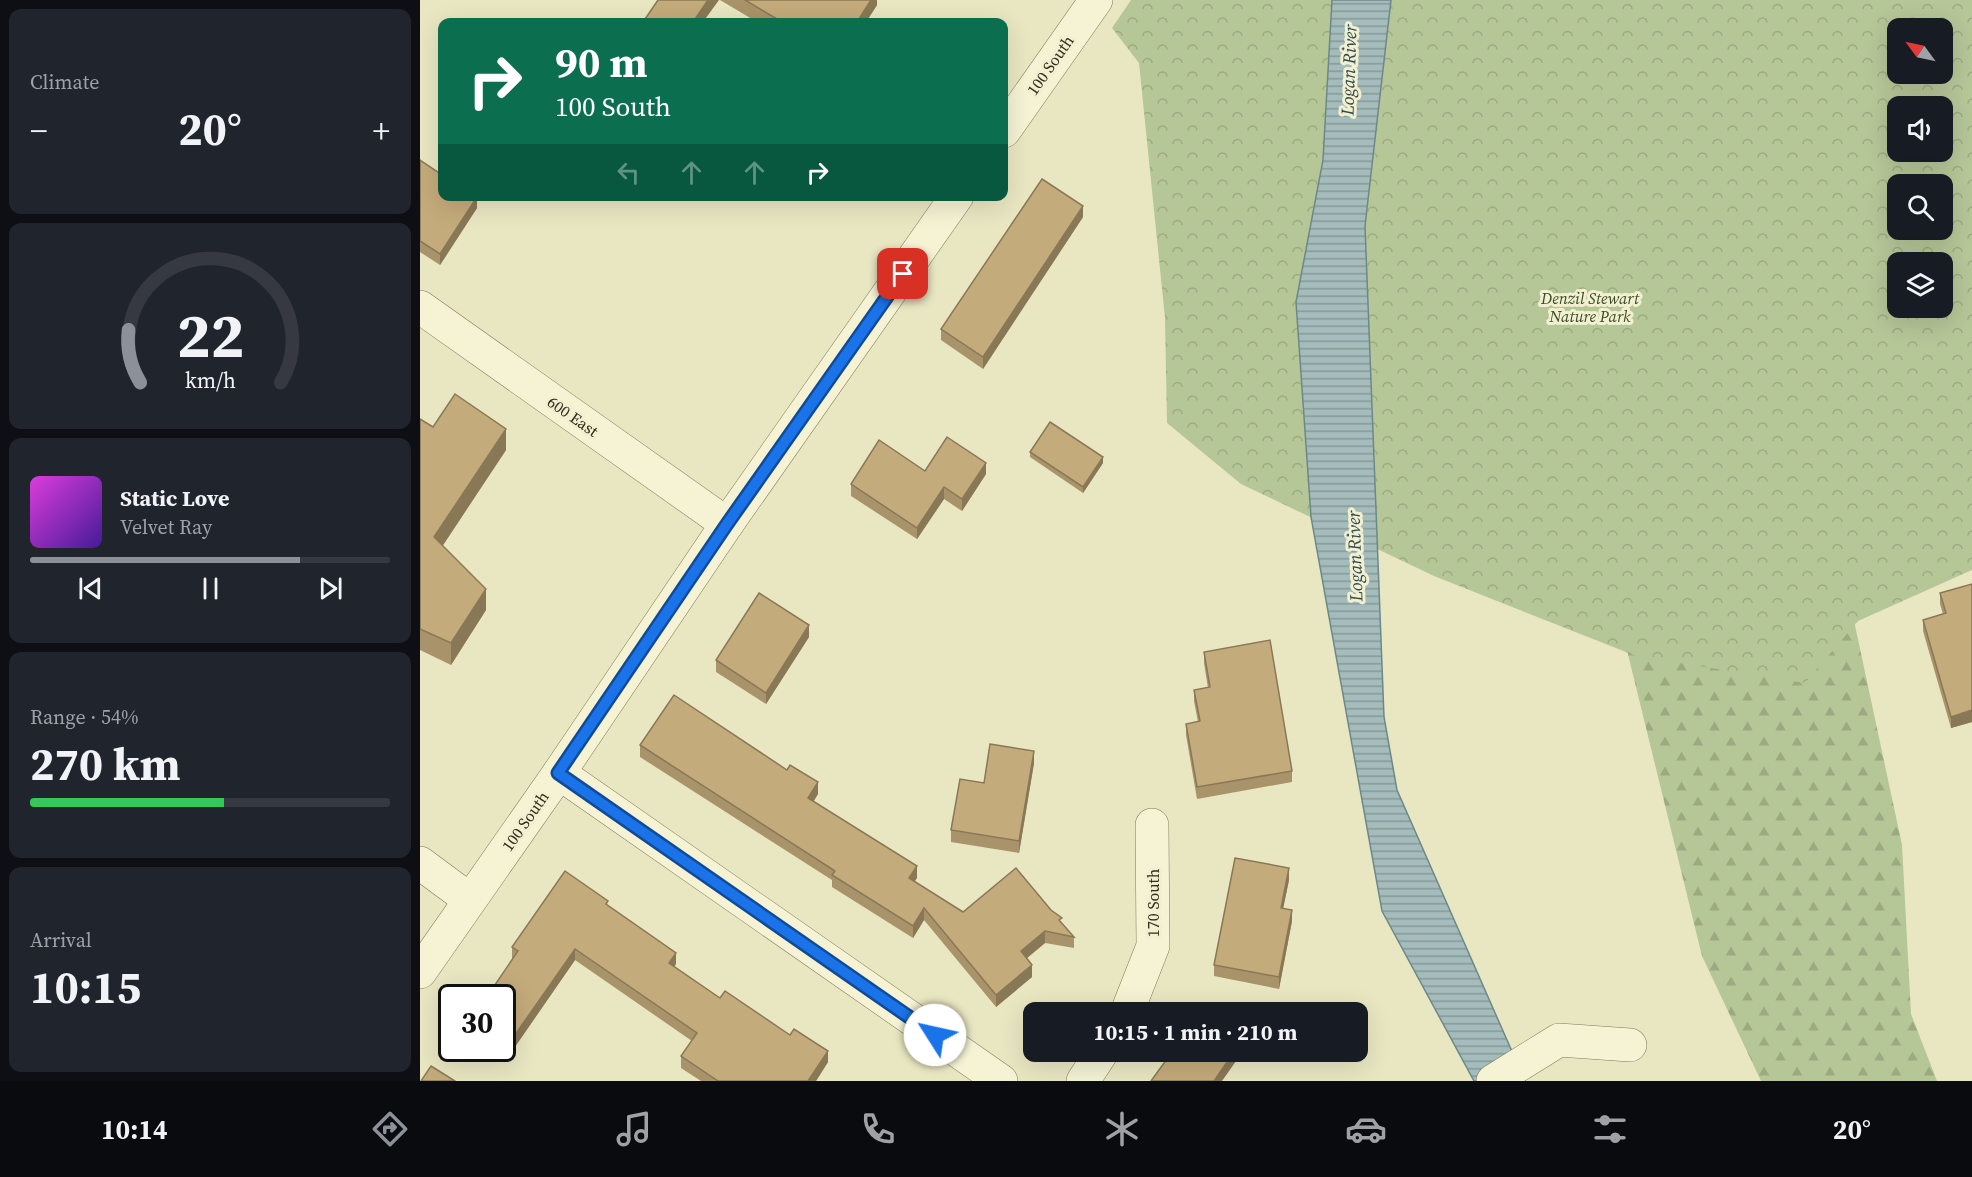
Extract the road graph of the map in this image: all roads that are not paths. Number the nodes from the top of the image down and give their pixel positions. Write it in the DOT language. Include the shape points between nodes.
graph roads {
  1 [pos="1096,0"];
  2 [pos="1008,125"];
  3 [pos="953,201"];
  4 [pos="420,307"];
  5 [pos="727,524"];
  6 [pos="558,773"];
  7 [pos="1152,825"];
  8 [pos="420,863"];
  9 [pos="470,900"];
  10 [pos="420,972"];
  11 [pos="1131,1002"];
  12 [pos="1630,1045"];
  13 [pos="1095,1062"];
  14 [pos="1001,1081"];
  15 [pos="1083,1081"];
  16 [pos="1493,1081"];
  1 -- 2 [label="street, 100 South"];
  3 -- 5 [label="street, 100 South"];
  4 -- 5 [label="street, 600 East"];
  5 -- 6 [label="street, 100 South"];
  6 -- 9 [label="street, 100 South"];
  6 -- 14 [label="street"];
  7 -- 11 [label="street, 170 South" via="1153,946"];
  8 -- 9 [label="street"];
  9 -- 10 [label="street, 100 South"];
  12 -- 16 [label="street" via="1559,1040"];
  13 -- 15 [label="street"];
}
